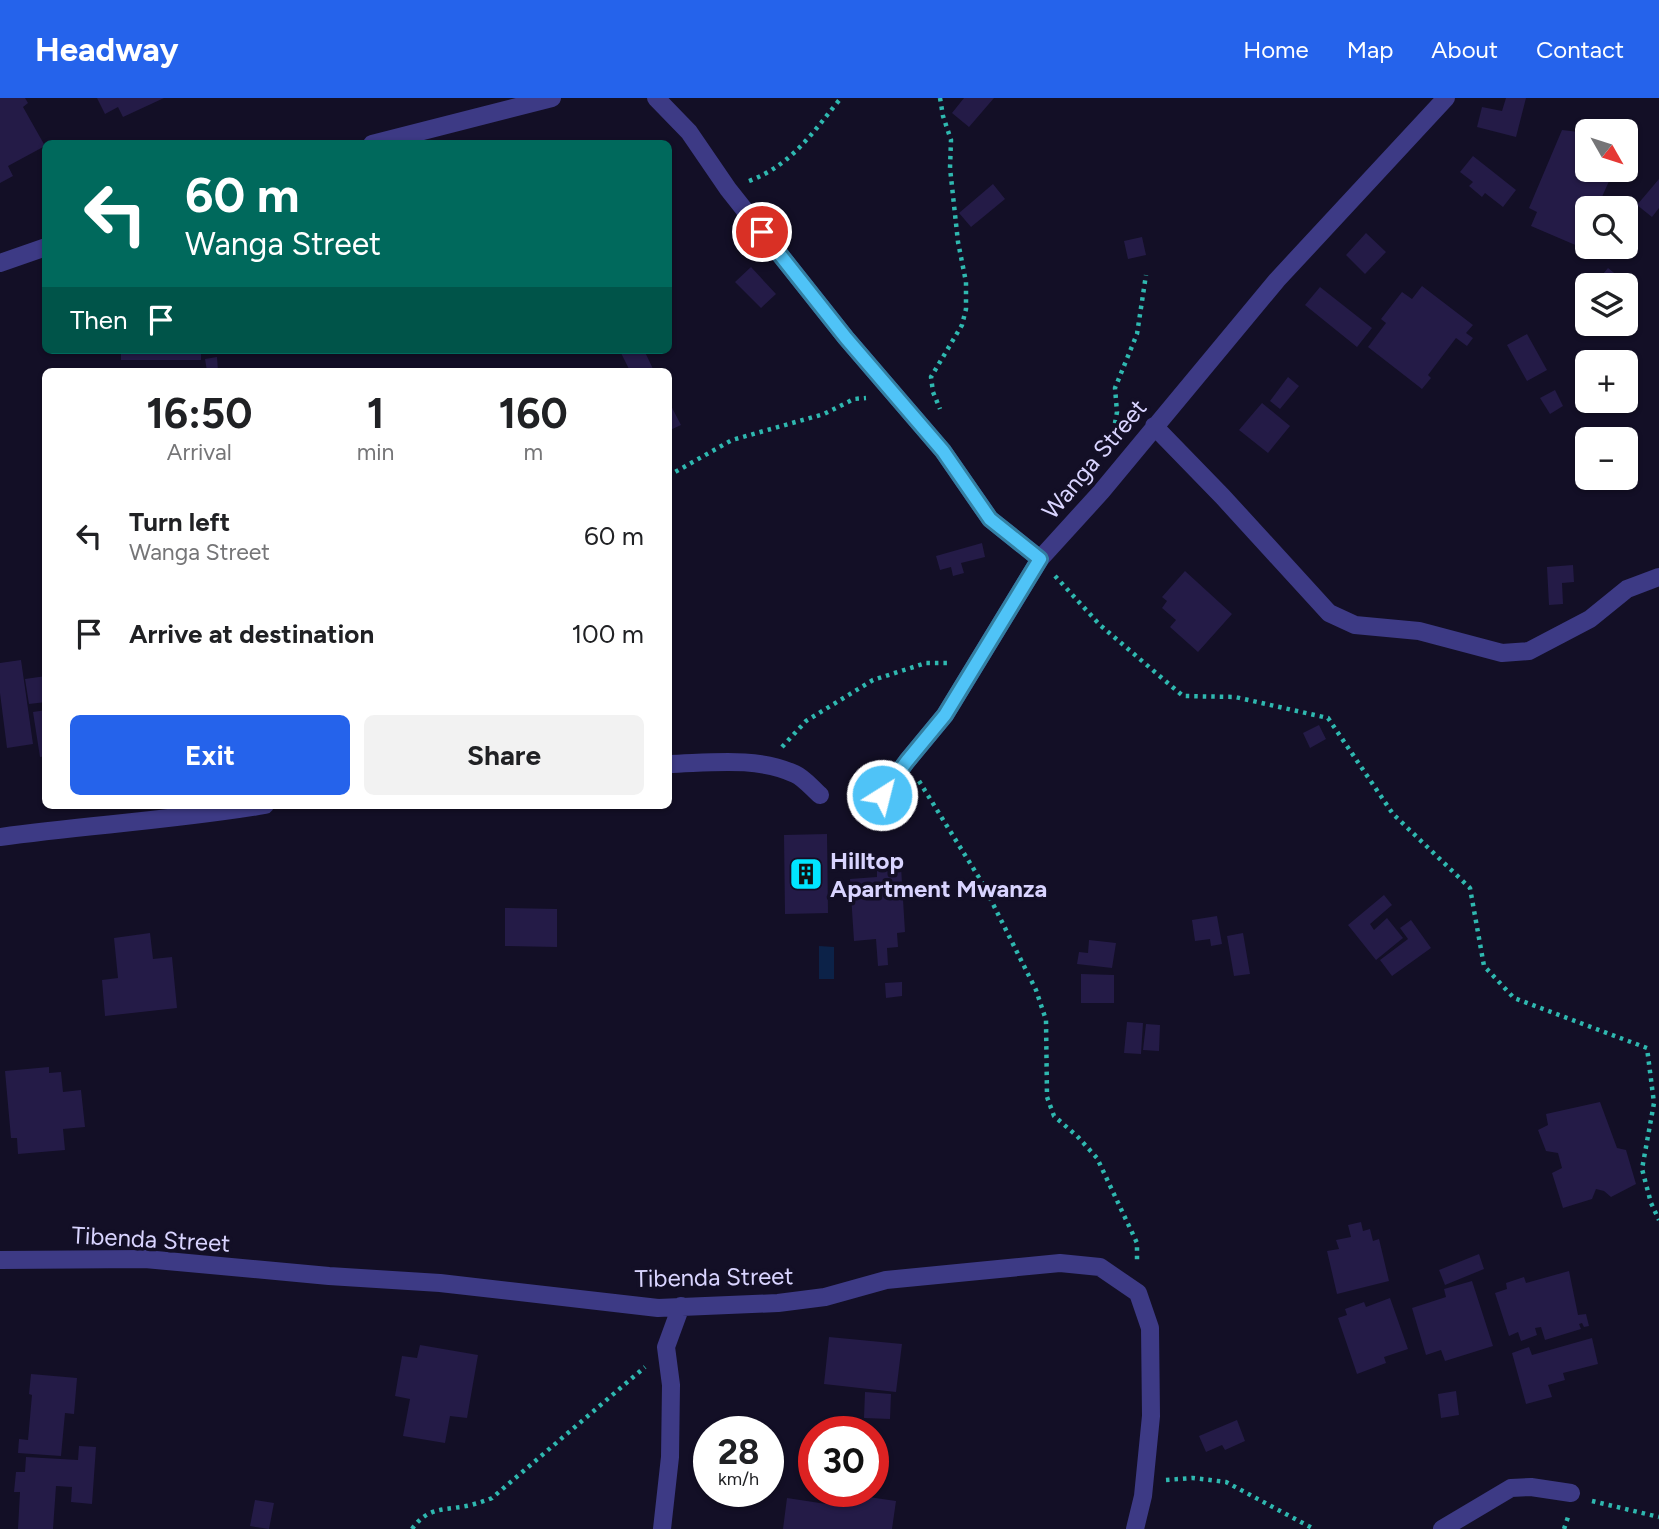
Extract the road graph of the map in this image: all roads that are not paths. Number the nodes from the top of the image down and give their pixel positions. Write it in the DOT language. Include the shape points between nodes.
graph roads {
  1 [pos="552,98"];
  2 [pos="656,98"];
  3 [pos="1446,98"];
  4 [pos="388,140"];
  5 [pos="42,248"];
  6 [pos="0,263"];
  7 [pos="1154,426"];
  8 [pos="1040,559"];
  9 [pos="1659,577"];
  10 [pos="672,764"];
  11 [pos="820,795"];
  12 [pos="882,795"];
  13 [pos="240,809"];
  14 [pos="0,837"];
  15 [pos="0,1260"];
  16 [pos="681,1306"];
  17 [pos="1571,1493"];
  18 [pos="662,1529"];
  19 [pos="1135,1529"];
  20 [pos="1442,1529"];
  1 -- 4 [label="street"];
  2 -- 8 [label="street" via="689,132 846,338 943,451 990,519"];
  3 -- 7 [label="street, Wanga Street" via="1277,280"];
  5 -- 6 [label="street"];
  7 -- 8 [label="street, Wanga Street"];
  7 -- 9 [label="street" via="1328,613 1355,625 1419,631 1502,653 1529,651 1590,620 1627,589"];
  8 -- 12 [label="street, Wanga Street" via="945,715"];
  10 -- 11 [label="street" via="765,765 797,774"];
  13 -- 14 [label="street"];
  15 -- 16 [label="street, Tibenda Street" via="145,1259 440,1283 658,1308"];
  16 -- 18 [label="street" via="666,1348 671,1385 670,1457"];
  16 -- 19 [label="street, Tibenda Street" via="778,1303 825,1297 886,1280 1060,1263 1100,1267 1138,1293 1150,1328 1151,1416"];
  17 -- 20 [label="street" via="1511,1488"];
}
